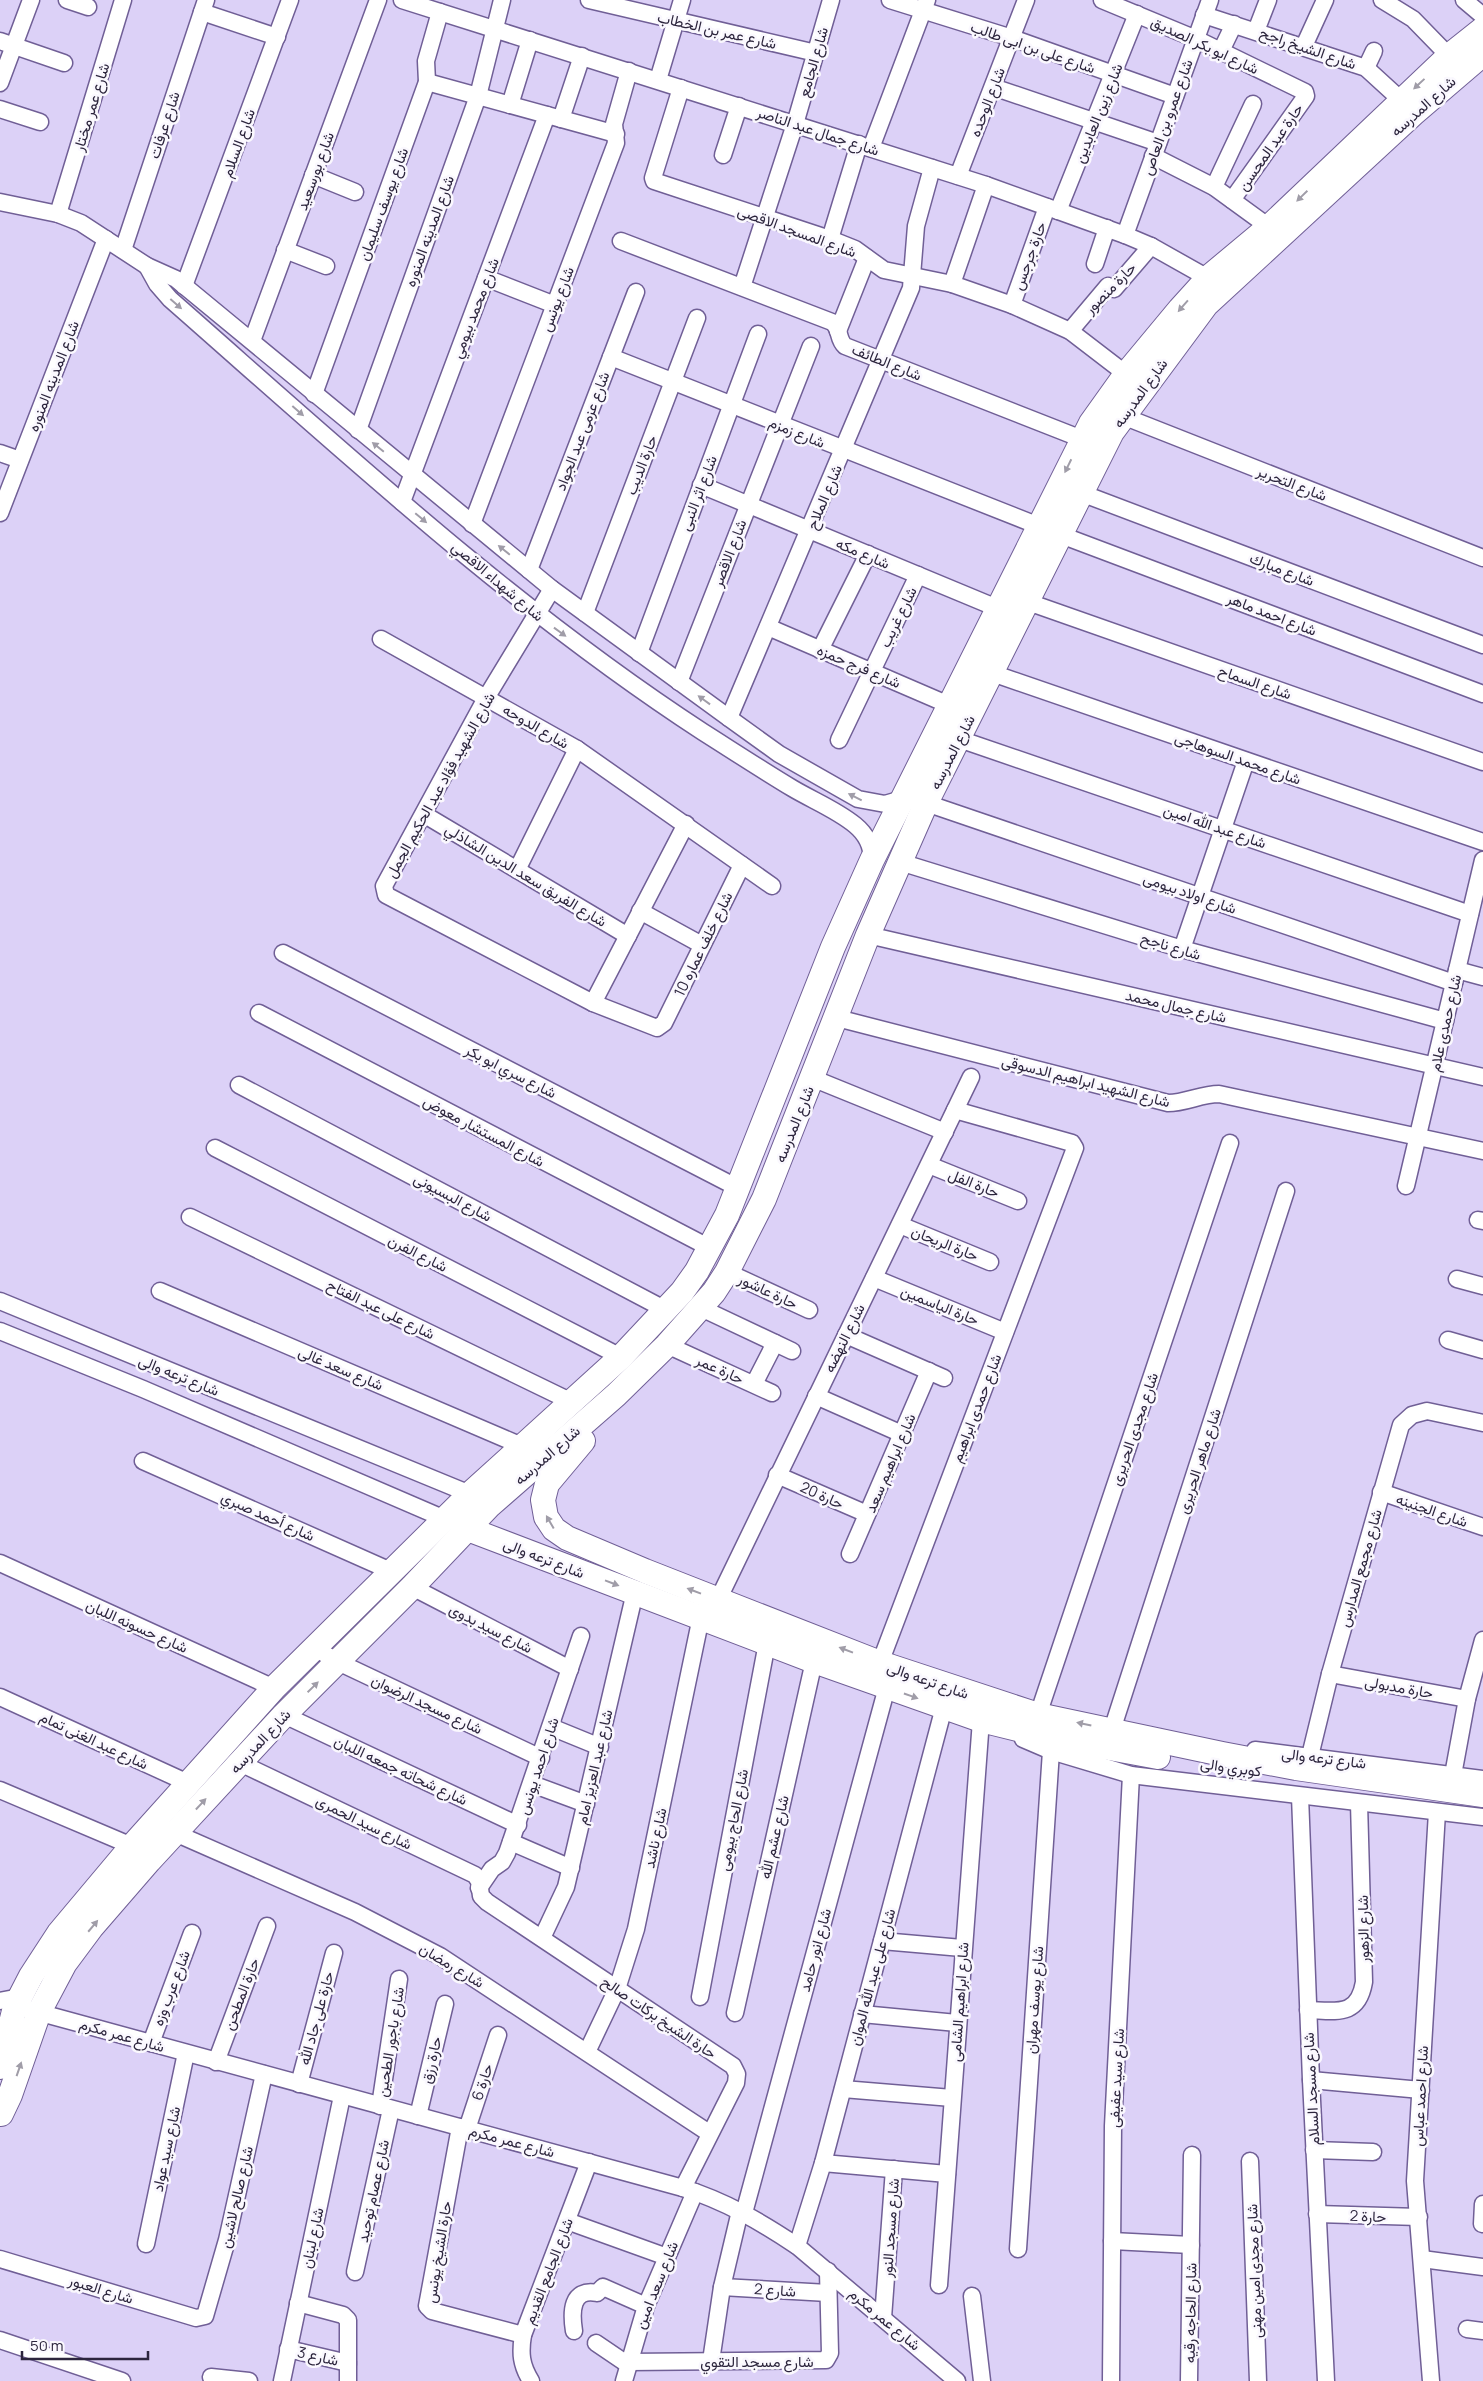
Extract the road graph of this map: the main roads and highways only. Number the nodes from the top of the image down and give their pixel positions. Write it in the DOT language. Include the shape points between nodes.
graph roads {
  1 [pos="1483,29"];
  2 [pos="1483,54"];
  3 [pos="1216,282"];
  4 [pos="1112,411"];
  5 [pos="727,1215"];
  6 [pos="751,1227"];
  7 [pos="616,1395"];
  8 [pos="468,1529"];
  9 [pos="981,1720"];
  10 [pos="1148,1739"];
  11 [pos="1483,1795"];
  12 [pos="1483,1800"];
  13 [pos="12,2002"];
  14 [pos="1,2055"];
  15 [pos="0,2114"];
  1 -- 3 [label="main road, شارع المدرسه, one-way" via="1401,100"];
  2 -- 3 [label="main road, شارع المدرسه" via="1413,114 1287,233"];
  3 -- 4 [label="main road, شارع المدرسه" via="1194,319"];
  3 -- 4 [label="main road, شارع المدرسه, one-way" via="1126,374"];
  4 -- 5 [label="main road, شارع المدرسه, one-way" via="1082,439 872,860 833,947"];
  4 -- 6 [label="main road, شارع المدرسه" via="1101,450 1082,493 926,803 868,935"];
  5 -- 6 [label="main road"];
  5 -- 13 [label="main road, شارع المدرسه" via="697,1271 666,1310 621,1357 470,1494 274,1688 59,1932"];
  6 -- 7 [label="main road, شارع المدرسه" via="727,1272 701,1308"];
  7 -- 8 [label="main road, شارع المدرسه" via="489,1506"];
  10 -- 7 [label="main road, شارع ترعه والى, one-way" via="1038,1715 880,1663 718,1600 554,1530 546,1517 543,1500 547,1484 596,1427"];
  8 -- 9 [label="main road, شارع ترعه والى, one-way" via="814,1661"];
  15 -- 8 [label="main road, شارع المدرسه, one-way" via="10,2095 39,2012 78,1944 284,1715"];
  9 -- 12 [label="main road, كوبري والى" via="1050,1737 1173,1759"];
  10 -- 11 [label="main road, كوبري والى" via="1296,1768"];
  13 -- 14 [label="main road, شارع المدرسه"];
}
